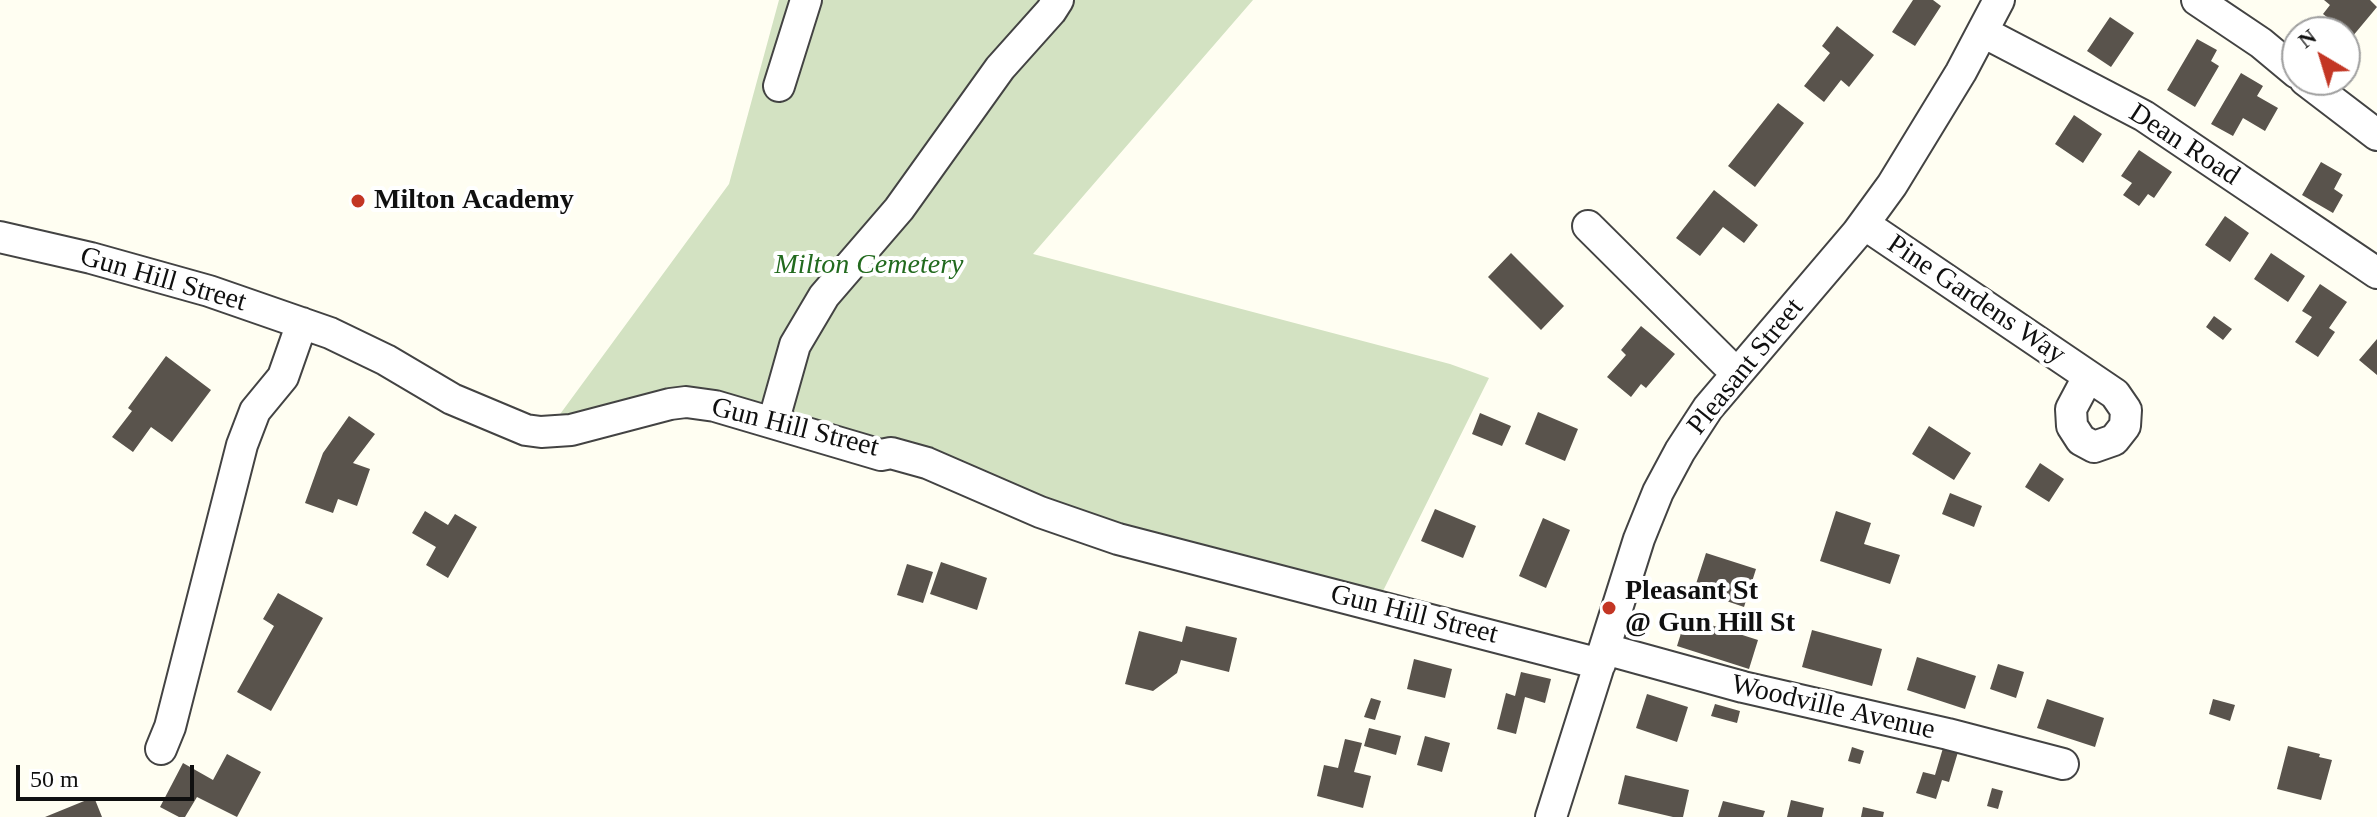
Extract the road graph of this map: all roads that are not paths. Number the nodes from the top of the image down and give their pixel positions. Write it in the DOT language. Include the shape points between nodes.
graph roads {
  1 [pos="806,0"];
  2 [pos="1058,0"];
  3 [pos="1999,0"];
  4 [pos="2197,0"];
  5 [pos="1983,32"];
  6 [pos="2281,60"];
  7 [pos="779,86"];
  8 [pos="2326,96"];
  9 [pos="2377,135"];
  10 [pos="1864,224"];
  11 [pos="1588,226"];
  12 [pos="0,237"];
  13 [pos="2377,273"];
  14 [pos="302,323"];
  15 [pos="1737,374"];
  16 [pos="2088,377"];
  17 [pos="773,423"];
  18 [pos="1602,657"];
  19 [pos="161,749"];
  20 [pos="2063,764"];
  21 [pos="1551,817"];
  1 -- 7 [label="street"];
  2 -- 17 [label="street" via="1000,68 899,209 819,304 795,345"];
  3 -- 5 [label="street, Pleasant Street"];
  4 -- 6 [label="street"];
  5 -- 10 [label="street, Pleasant Street" via="1908,161"];
  5 -- 13 [label="street, Dean Road" via="2144,116"];
  8 -- 9 [label="street"];
  10 -- 15 [label="street, Pleasant Street"];
  10 -- 16 [label="street, Pine Gardens Way"];
  11 -- 15 [label="street"];
  12 -- 14 [label="street, Gun Hill Street" via="194,287"];
  14 -- 17 [label="street, Gun Hill Street" via="366,349 471,408 526,430 571,430 686,402"];
  14 -- 19 [label="street" via="283,377 255,411 242,445"];
  15 -- 18 [label="street, Pleasant Street" via="1693,429 1658,492"];
  17 -- 18 [label="street, Gun Hill Street" via="927,463 1118,539"];
  18 -- 20 [label="street, Woodville Avenue"];
  18 -- 21 [label="street, Pleasant Street"];
}
